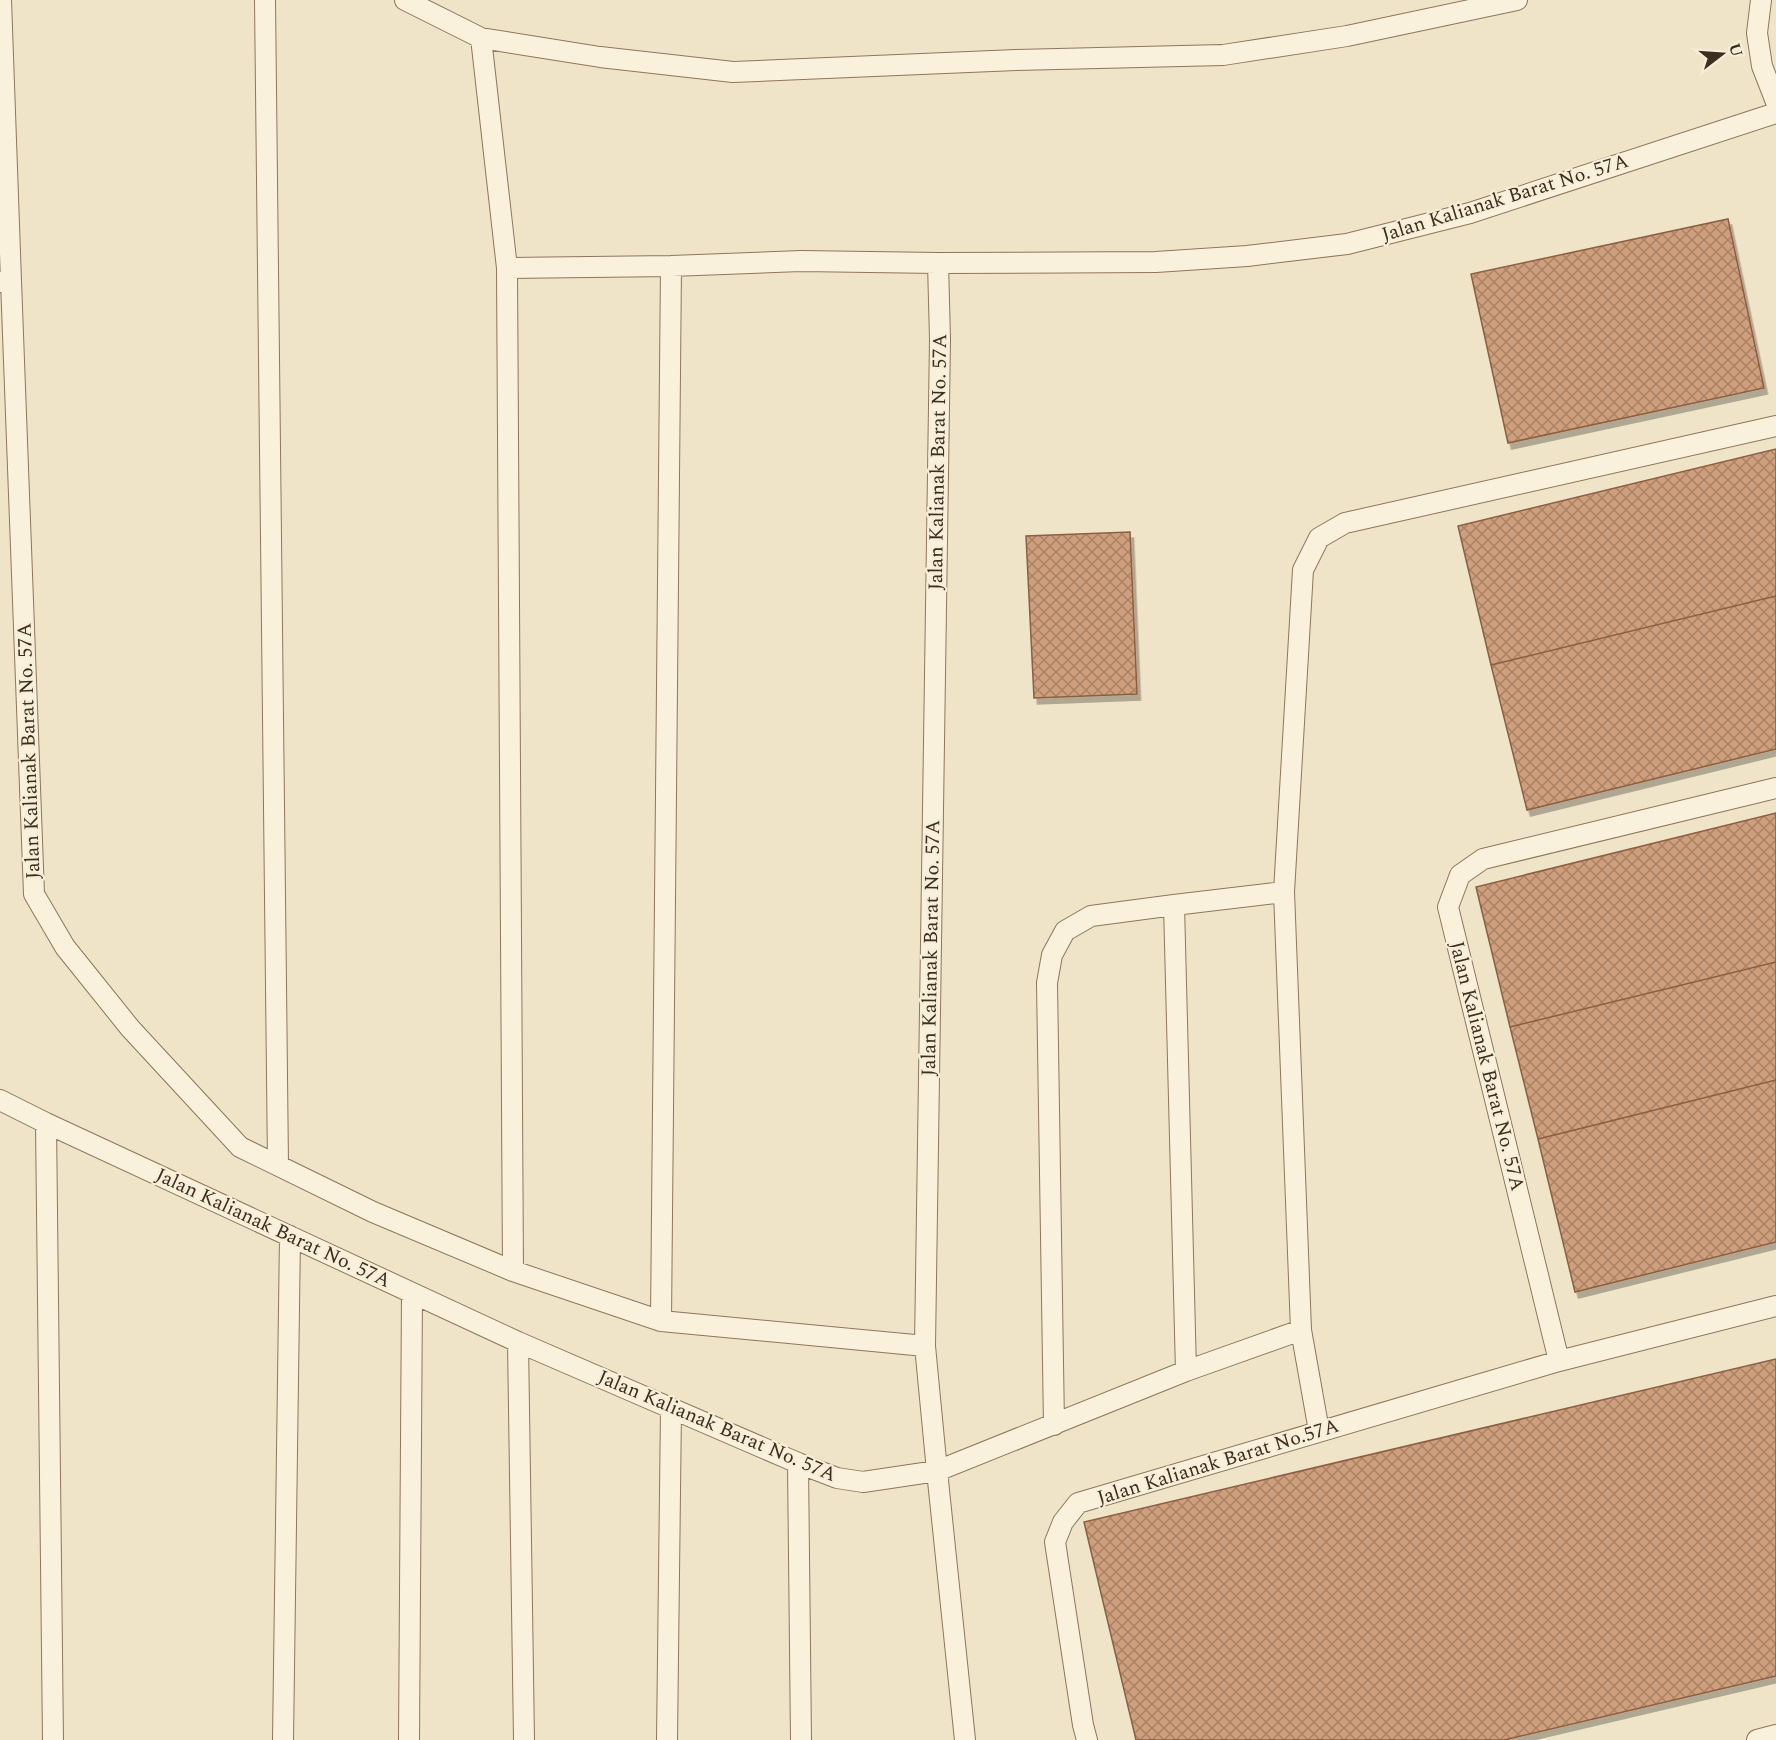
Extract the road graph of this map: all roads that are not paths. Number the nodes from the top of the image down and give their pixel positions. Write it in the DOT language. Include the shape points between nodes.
graph roads {
  1 [pos="1,0"];
  2 [pos="265,0"];
  3 [pos="405,0"];
  4 [pos="1517,0"];
  5 [pos="1761,0"];
  6 [pos="482,38"];
  7 [pos="1776,102"];
  8 [pos="1776,113"];
  9 [pos="938,263"];
  10 [pos="671,266"];
  11 [pos="507,268"];
  12 [pos="6,281"];
  13 [pos="1776,426"];
  14 [pos="1776,788"];
  15 [pos="1284,892"];
  16 [pos="1174,905"];
  17 [pos="0,1100"];
  18 [pos="46,1123"];
  19 [pos="278,1165"];
  20 [pos="290,1236"];
  21 [pos="513,1271"];
  22 [pos="412,1293"];
  23 [pos="1776,1306"];
  24 [pos="661,1321"];
  25 [pos="1301,1330"];
  26 [pos="518,1342"];
  27 [pos="925,1346"];
  28 [pos="1559,1362"];
  29 [pos="1186,1371"];
  30 [pos="671,1409"];
  31 [pos="1054,1425"];
  32 [pos="1319,1431"];
  33 [pos="798,1463"];
  34 [pos="937,1472"];
  35 [pos="1776,1735"];
  36 [pos="53,1740"];
  37 [pos="283,1740"];
  38 [pos="410,1740"];
  39 [pos="524,1740"];
  40 [pos="667,1740"];
  41 [pos="801,1740"];
  42 [pos="965,1740"];
  43 [pos="1087,1740"];
  44 [pos="1757,1740"];
  1 -- 12 [label="lane, Jalan Kalianak Barat No. 57A"];
  2 -- 19 [label="lane"];
  3 -- 6 [label="lane"];
  4 -- 6 [label="lane" via="1347,36 1223,56 733,72"];
  5 -- 7 [label="lane" via="1757,33 1762,66"];
  6 -- 11 [label="lane"];
  8 -- 9 [label="lane, Jalan Kalianak Barat No. 57A" via="1470,213 1347,244 1156,262"];
  9 -- 10 [label="lane" via="801,261"];
  9 -- 27 [label="lane, Jalan Kalianak Barat No. 57A"];
  10 -- 11 [label="lane"];
  10 -- 24 [label="lane"];
  11 -- 21 [label="lane"];
  12 -- 19 [label="lane, Jalan Kalianak Barat No. 57A" via="34,894 65,947 130,1028 240,1147"];
  13 -- 15 [label="lane" via="1345,524 1319,538 1303,570"];
  14 -- 28 [label="lane, Jalan Kalianak Barat No. 57A" via="1483,859 1460,875 1448,907"];
  15 -- 16 [label="lane"];
  15 -- 25 [label="lane"];
  16 -- 29 [label="lane"];
  16 -- 31 [label="lane" via="1091,916 1065,931 1052,955 1047,983"];
  17 -- 18 [label="lane, Jalan Kalianak Barat No. 57A"];
  18 -- 20 [label="lane, Jalan Kalianak Barat No. 57A"];
  18 -- 36 [label="lane"];
  19 -- 21 [label="lane, Jalan Kalianak Barat No. 57A" via="373,1212"];
  20 -- 22 [label="lane, Jalan Kalianak Barat No. 57A"];
  20 -- 37 [label="lane"];
  21 -- 24 [label="lane, Jalan Kalianak Barat No. 57A"];
  22 -- 26 [label="lane, Jalan Kalianak Barat No. 57A"];
  22 -- 38 [label="lane"];
  23 -- 28 [label="lane"];
  24 -- 27 [label="lane, Jalan Kalianak Barat No. 57A"];
  25 -- 29 [label="lane"];
  25 -- 32 [label="lane"];
  26 -- 30 [label="lane, Jalan Kalianak Barat No. 57A"];
  26 -- 39 [label="lane"];
  27 -- 34 [label="lane, Jalan Kalianak Barat No. 57A"];
  28 -- 32 [label="lane, Jalan Kalianak Barat No.57A"];
  29 -- 31 [label="lane"];
  30 -- 33 [label="lane, Jalan Kalianak Barat No. 57A"];
  30 -- 40 [label="lane"];
  31 -- 34 [label="lane"];
  32 -- 43 [label="lane, Jalan Kalianak Barat No.57A" via="1078,1503 1063,1522 1055,1542"];
  33 -- 34 [label="lane, Jalan Kalianak Barat No. 57A" via="837,1478 863,1482"];
  33 -- 41 [label="lane"];
  34 -- 42 [label="lane"];
  35 -- 44 [label="lane"];
}
